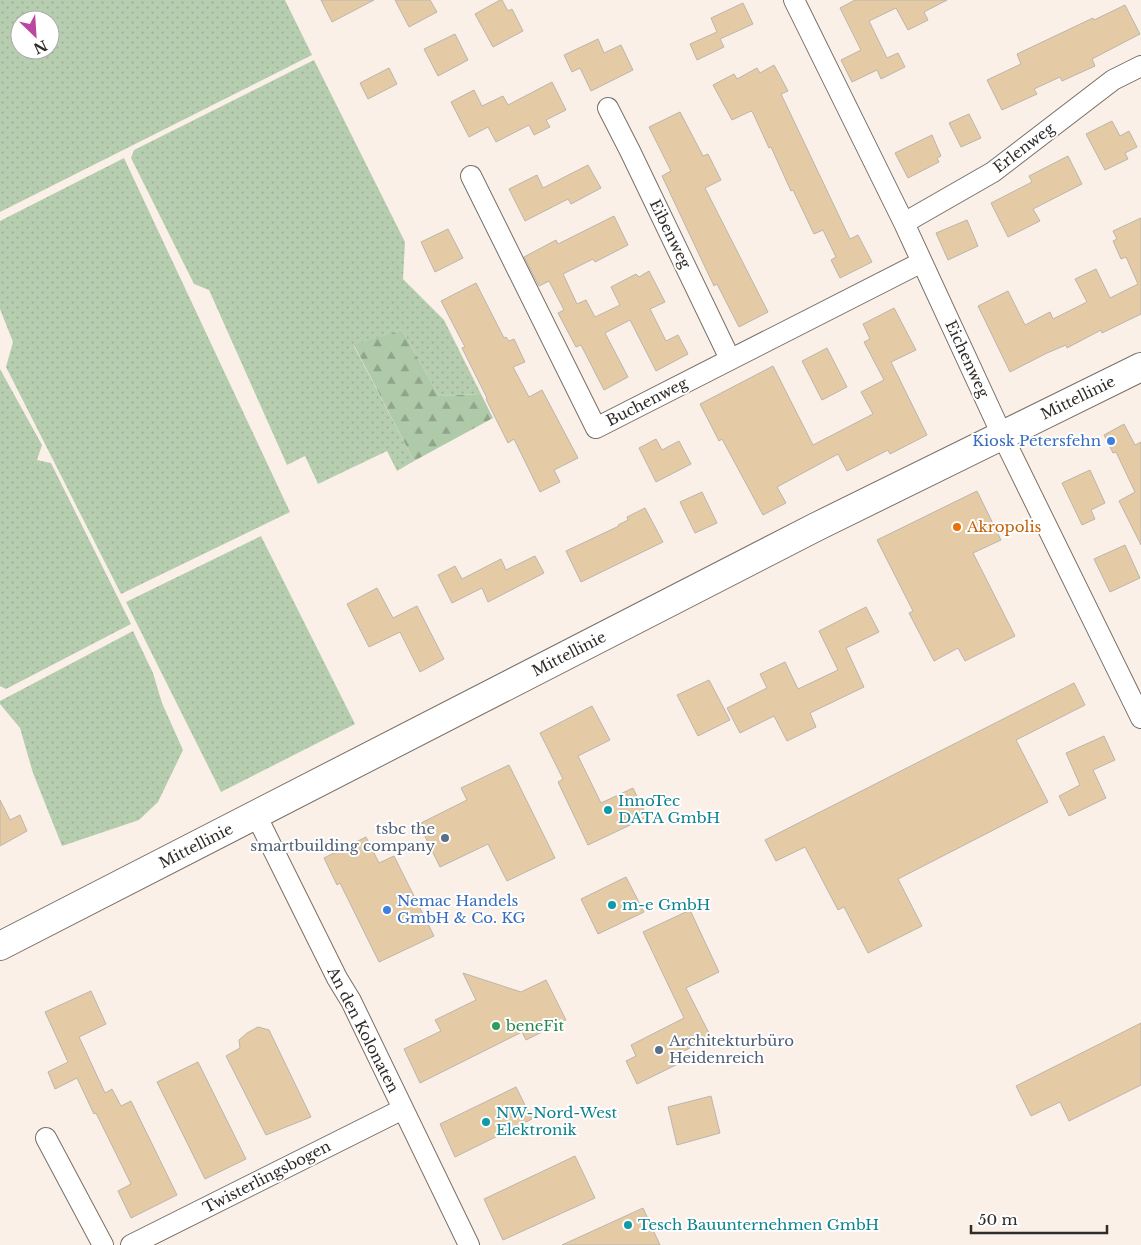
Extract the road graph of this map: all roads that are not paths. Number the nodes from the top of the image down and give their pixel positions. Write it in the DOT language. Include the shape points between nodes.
graph roads {
  1 [pos="796,1"];
  2 [pos="1141,66"];
  3 [pos="608,108"];
  4 [pos="471,176"];
  5 [pos="904,223"];
  6 [pos="922,262"];
  7 [pos="730,360"];
  8 [pos="1141,367"];
  9 [pos="1002,435"];
  10 [pos="1141,718"];
  11 [pos="256,814"];
  12 [pos="0,946"];
  13 [pos="403,1109"];
  14 [pos="46,1138"];
  15 [pos="103,1245"];
  16 [pos="131,1245"];
  17 [pos="469,1245"];
  1 -- 5 [label="street, Eichenweg"];
  2 -- 5 [label="street, Erlenweg" via="1112,80 993,172"];
  3 -- 7 [label="street, Eibenweg"];
  4 -- 7 [label="street, Buchenweg" via="596,428"];
  5 -- 6 [label="street, Eichenweg"];
  6 -- 7 [label="street, Buchenweg"];
  6 -- 9 [label="street, Eichenweg"];
  8 -- 9 [label="street, Mittellinie"];
  9 -- 10 [label="street, Eichenweg"];
  9 -- 11 [label="street, Mittellinie"];
  11 -- 12 [label="street, Mittellinie"];
  11 -- 13 [label="street, An den Kolonaten"];
  13 -- 16 [label="street, Twisterlingsbogen"];
  13 -- 17 [label="street, An den Kolonaten"];
  14 -- 15 [label="street"];
}
